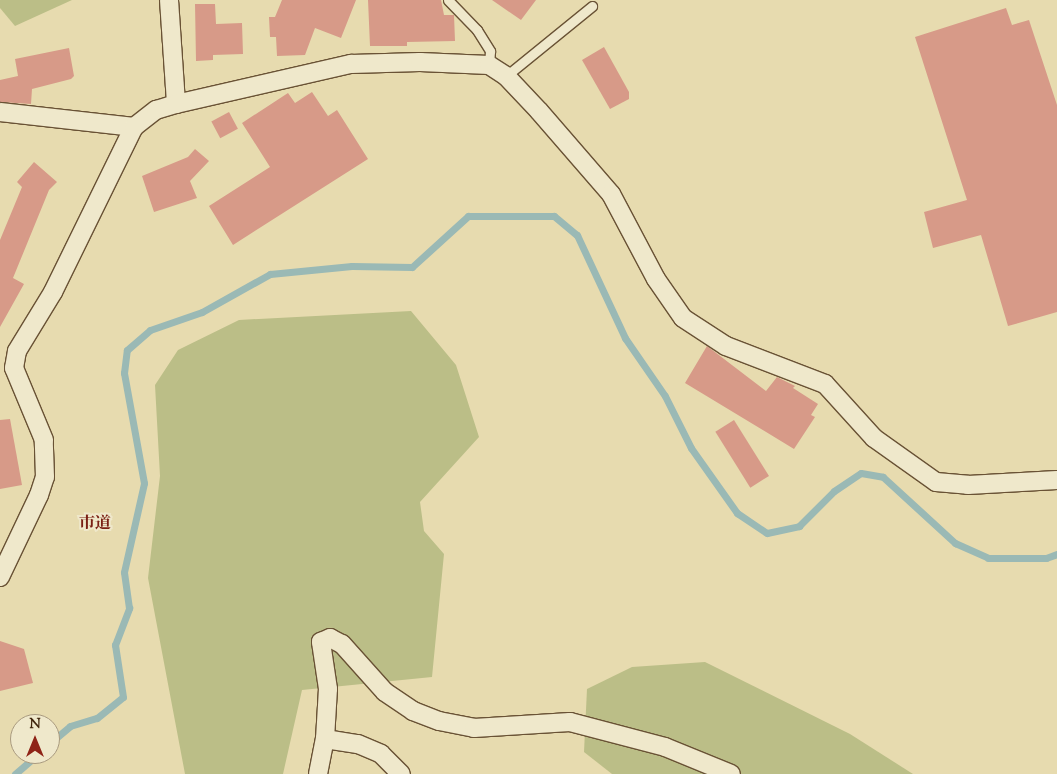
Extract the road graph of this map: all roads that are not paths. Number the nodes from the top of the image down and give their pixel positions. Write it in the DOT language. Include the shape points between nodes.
graph roads {
  1 [pos="169,0"];
  2 [pos="448,0"];
  3 [pos="592,6"];
  4 [pos="489,66"];
  5 [pos="506,76"];
  6 [pos="176,104"];
  7 [pos="0,112"];
  8 [pos="134,127"];
  9 [pos="1057,480"];
  10 [pos="0,577"];
  11 [pos="326,739"];
  12 [pos="318,774"];
  13 [pos="401,774"];
  14 [pos="731,774"];
  1 -- 6 [label="street"];
  2 -- 4 [label="lane" via="477,30 490,51"];
  3 -- 5 [label="lane"];
  4 -- 5 [label="street"];
  4 -- 6 [label="street" via="420,62 351,64"];
  5 -- 9 [label="street" via="611,194 656,279 683,318 726,346 826,384 874,438 936,482 968,485"];
  6 -- 8 [label="street" via="156,110"];
  7 -- 8 [label="street"];
  8 -- 10 [label="street" via="53,292 16,351 14,368 44,440 44,476 39,495"];
  11 -- 12 [label="street"];
  11 -- 13 [label="street" via="358,744 382,754"];
  11 -- 14 [label="street" via="328,689 321,642 330,638 342,644 385,692 413,710 439,720 474,728 570,722 665,747"];
}
